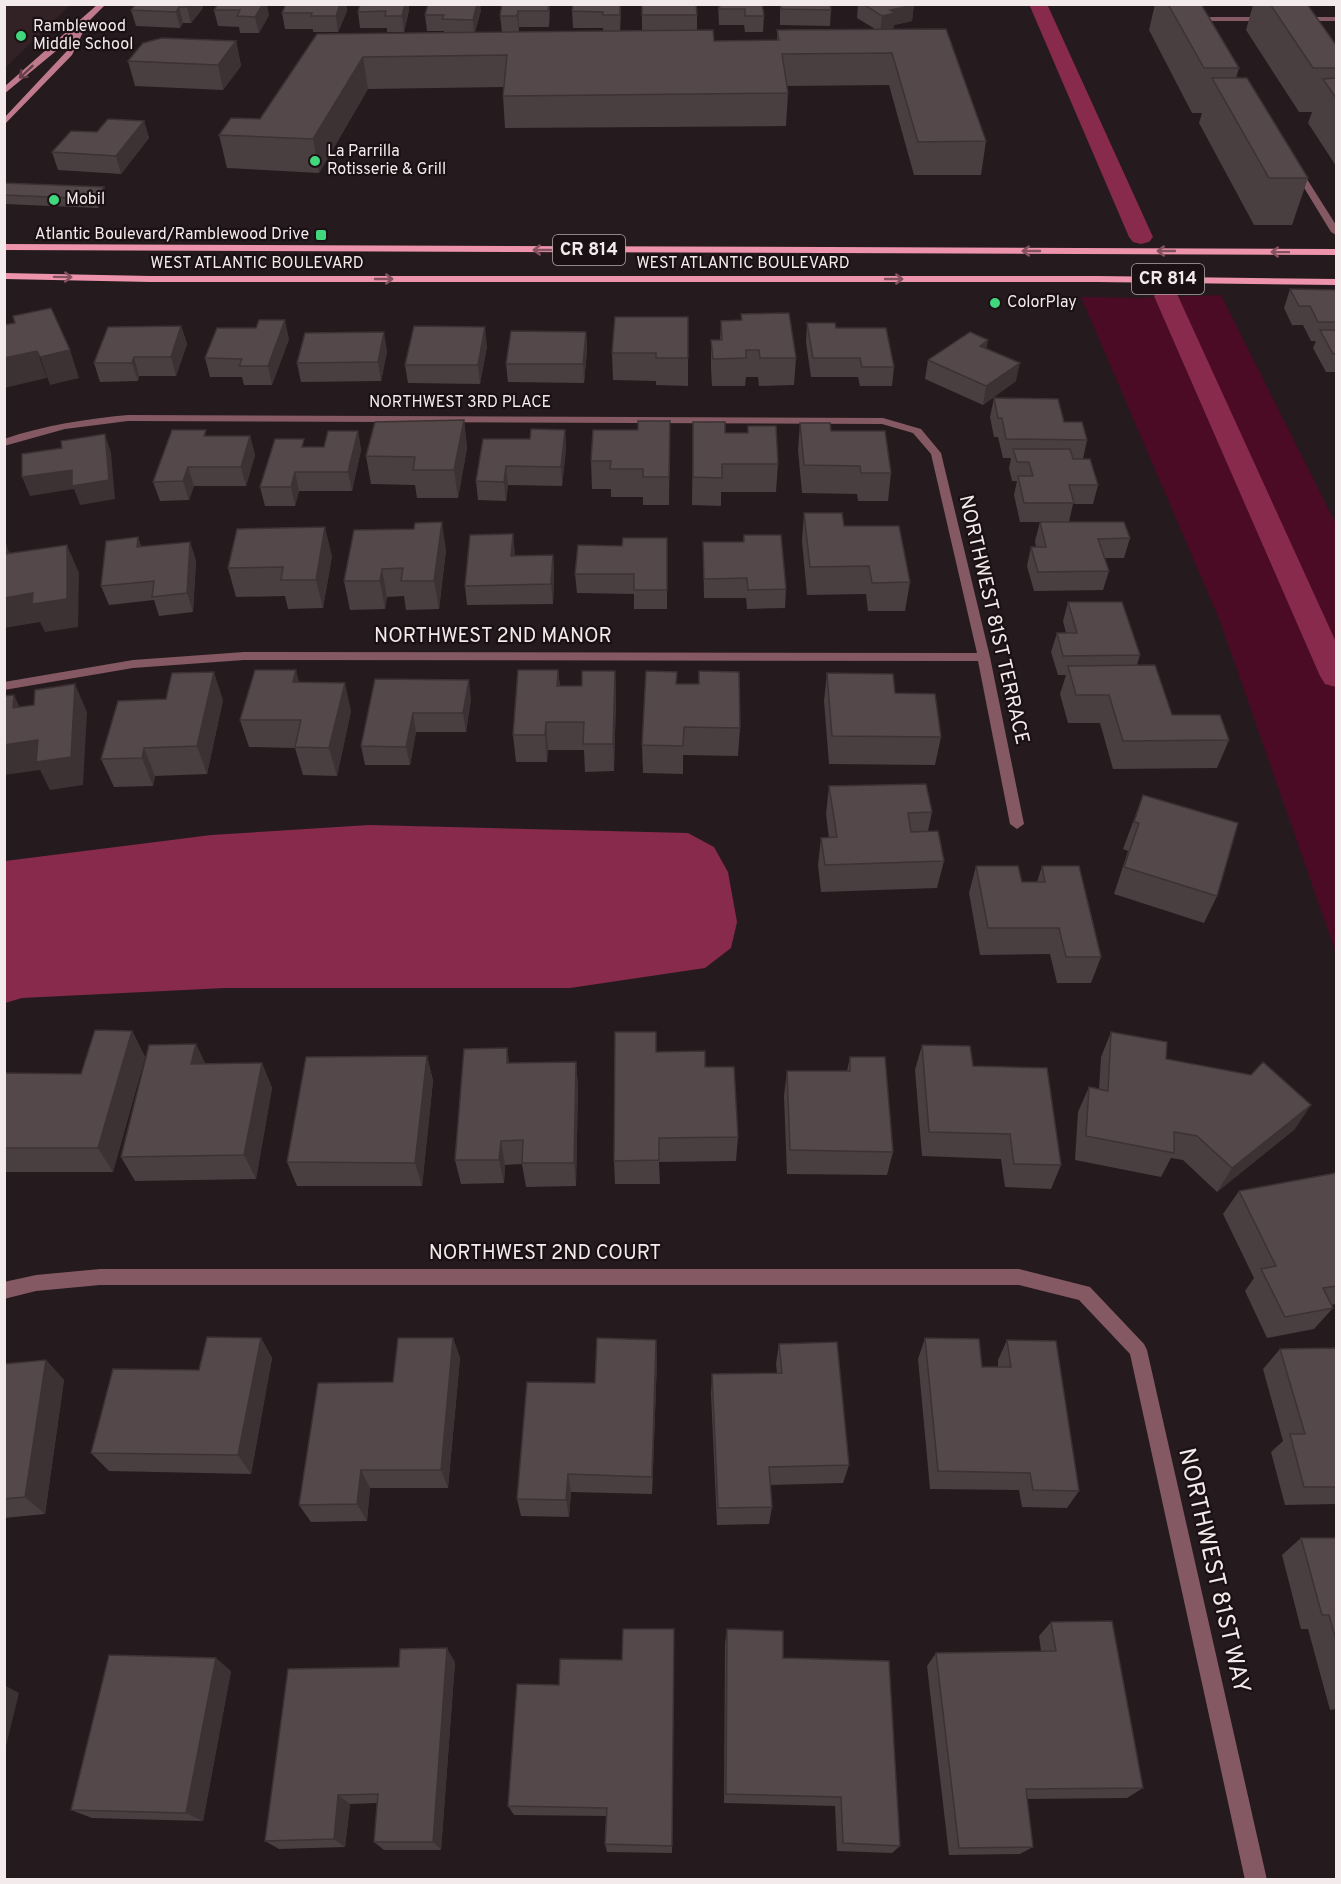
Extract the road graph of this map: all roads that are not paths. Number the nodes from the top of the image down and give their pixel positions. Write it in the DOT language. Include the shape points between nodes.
graph roads {
  1 [pos="104,4"];
  2 [pos="1281,19"];
  3 [pos="1292,19"];
  4 [pos="1336,19"];
  5 [pos="82,27"];
  6 [pos="1209,29"];
  7 [pos="4,92"];
  8 [pos="4,123"];
  9 [pos="1292,161"];
  10 [pos="1336,232"];
  11 [pos="4,247"];
  12 [pos="1336,252"];
  13 [pos="4,276"];
  14 [pos="1336,282"];
  15 [pos="917,431"];
  16 [pos="4,443"];
  17 [pos="984,657"];
  18 [pos="4,686"];
  19 [pos="1017,824"];
  20 [pos="4,1291"];
  21 [pos="1084,1293"];
  22 [pos="1256,1880"];
  1 -- 5 [label="street"];
  2 -- 6 [label="street" via="1200,16"];
  3 -- 4 [label="street"];
  5 -- 7 [label="street, one-way" via="40,58"];
  5 -- 8 [label="street" via="69,53"];
  9 -- 10 [label="street"];
  12 -- 11 [label="main road, WEST ATLANTIC BOULEVARD / CR 814, one-way"];
  13 -- 14 [label="main road, WEST ATLANTIC BOULEVARD / CR 814, one-way"];
  15 -- 16 [label="street, NORTHWEST 3RD PLACE" via="883,421 128,418 81,422"];
  15 -- 17 [label="street, NORTHWEST 81ST TERRACE" via="936,453"];
  17 -- 18 [label="street, NORTHWEST 2ND MANOR" via="244,656 133,664"];
  17 -- 19 [label="street, NORTHWEST 81ST TERRACE"];
  20 -- 21 [label="street, NORTHWEST 2ND COURT" via="36,1283 100,1277 1019,1277"];
  21 -- 22 [label="street, NORTHWEST 81ST WAY" via="1138,1350"];
}
